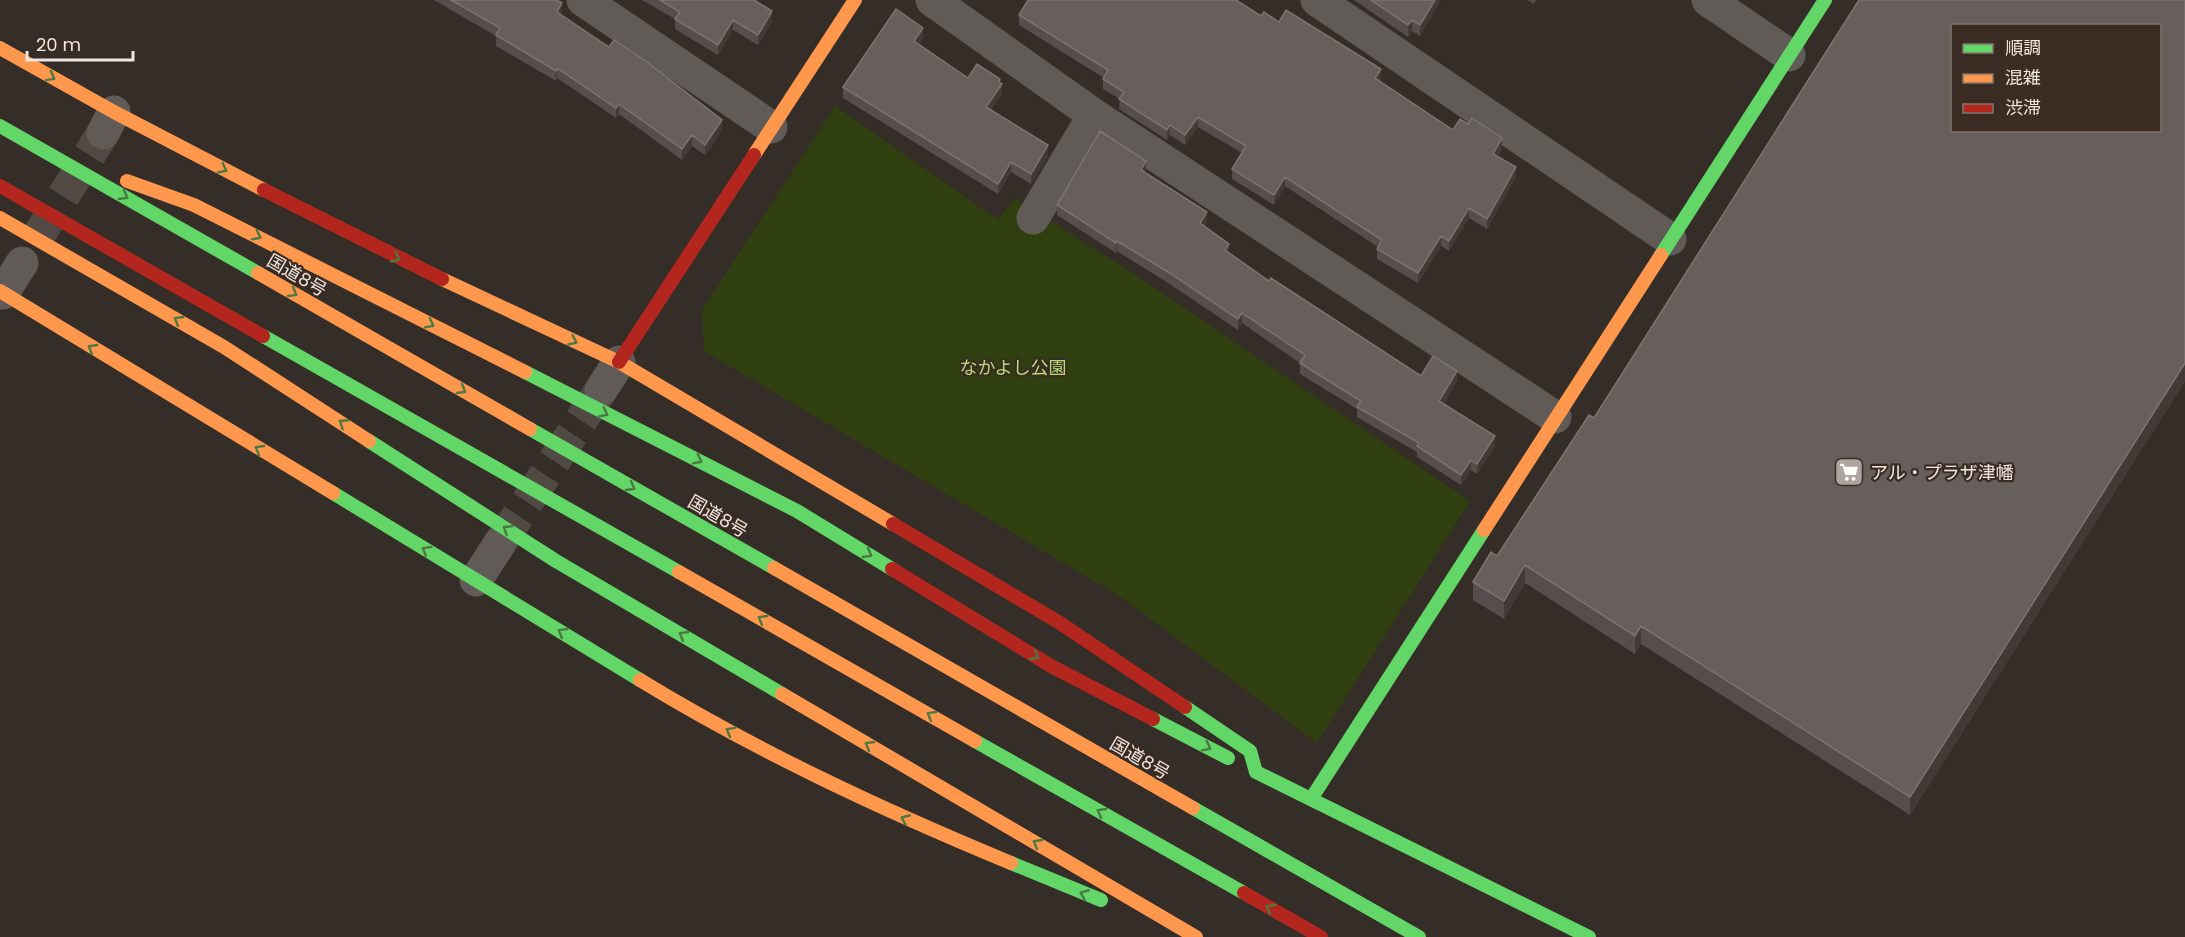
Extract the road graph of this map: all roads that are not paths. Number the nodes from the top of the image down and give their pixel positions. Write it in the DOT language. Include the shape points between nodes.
graph roads {
  1 [pos="583,0"];
  2 [pos="855,0"];
  3 [pos="932,0"];
  4 [pos="1317,0"];
  5 [pos="1708,0"];
  6 [pos="1825,0"];
  7 [pos="0,48"];
  8 [pos="1789,55"];
  9 [pos="1094,115"];
  10 [pos="0,126"];
  11 [pos="771,128"];
  12 [pos="46,152"];
  13 [pos="0,186"];
  14 [pos="0,218"];
  15 [pos="1033,218"];
  16 [pos="1670,239"];
  17 [pos="22,263"];
  18 [pos="2,292"];
  19 [pos="619,362"];
  20 [pos="601,390"];
  21 [pos="1555,417"];
  22 [pos="500,543"];
  23 [pos="476,580"];
  24 [pos="1256,772"];
  25 [pos="1311,799"];
  26 [pos="1575,934"];
  27 [pos="1175,937"];
  28 [pos="1196,937"];
  29 [pos="1321,937"];
  30 [pos="1419,937"];
  1 -- 11 [label="street"];
  2 -- 11 [label="main road"];
  3 -- 9 [label="street"];
  4 -- 16 [label="street"];
  5 -- 8 [label="street"];
  6 -- 8 [label="main road"];
  7 -- 19 [label="main road, one-way" via="109,123"];
  8 -- 16 [label="main road"];
  9 -- 15 [label="street"];
  9 -- 21 [label="street"];
  10 -- 12 [label="main road, 国道8号"];
  11 -- 19 [label="main road"];
  12 -- 24 [label="main road, one-way" via="194,205 787,506 1051,666"];
  12 -- 30 [label="main road, 国道8号, one-way"];
  29 -- 13 [label="main road, one-way"];
  28 -- 14 [label="main road, one-way" via="556,561 224,346"];
  16 -- 21 [label="main road"];
  17 -- 18 [label="street"];
  23 -- 18 [label="main road, one-way"];
  19 -- 20 [label="street"];
  19 -- 24 [label="main road" via="1060,623 1250,752"];
  21 -- 25 [label="main road"];
  22 -- 23 [label="street"];
  27 -- 23 [label="main road, one-way" via="1121,910 903,818 789,763 665,694"];
  24 -- 25 [label="main road"];
  25 -- 26 [label="main road"];
}
